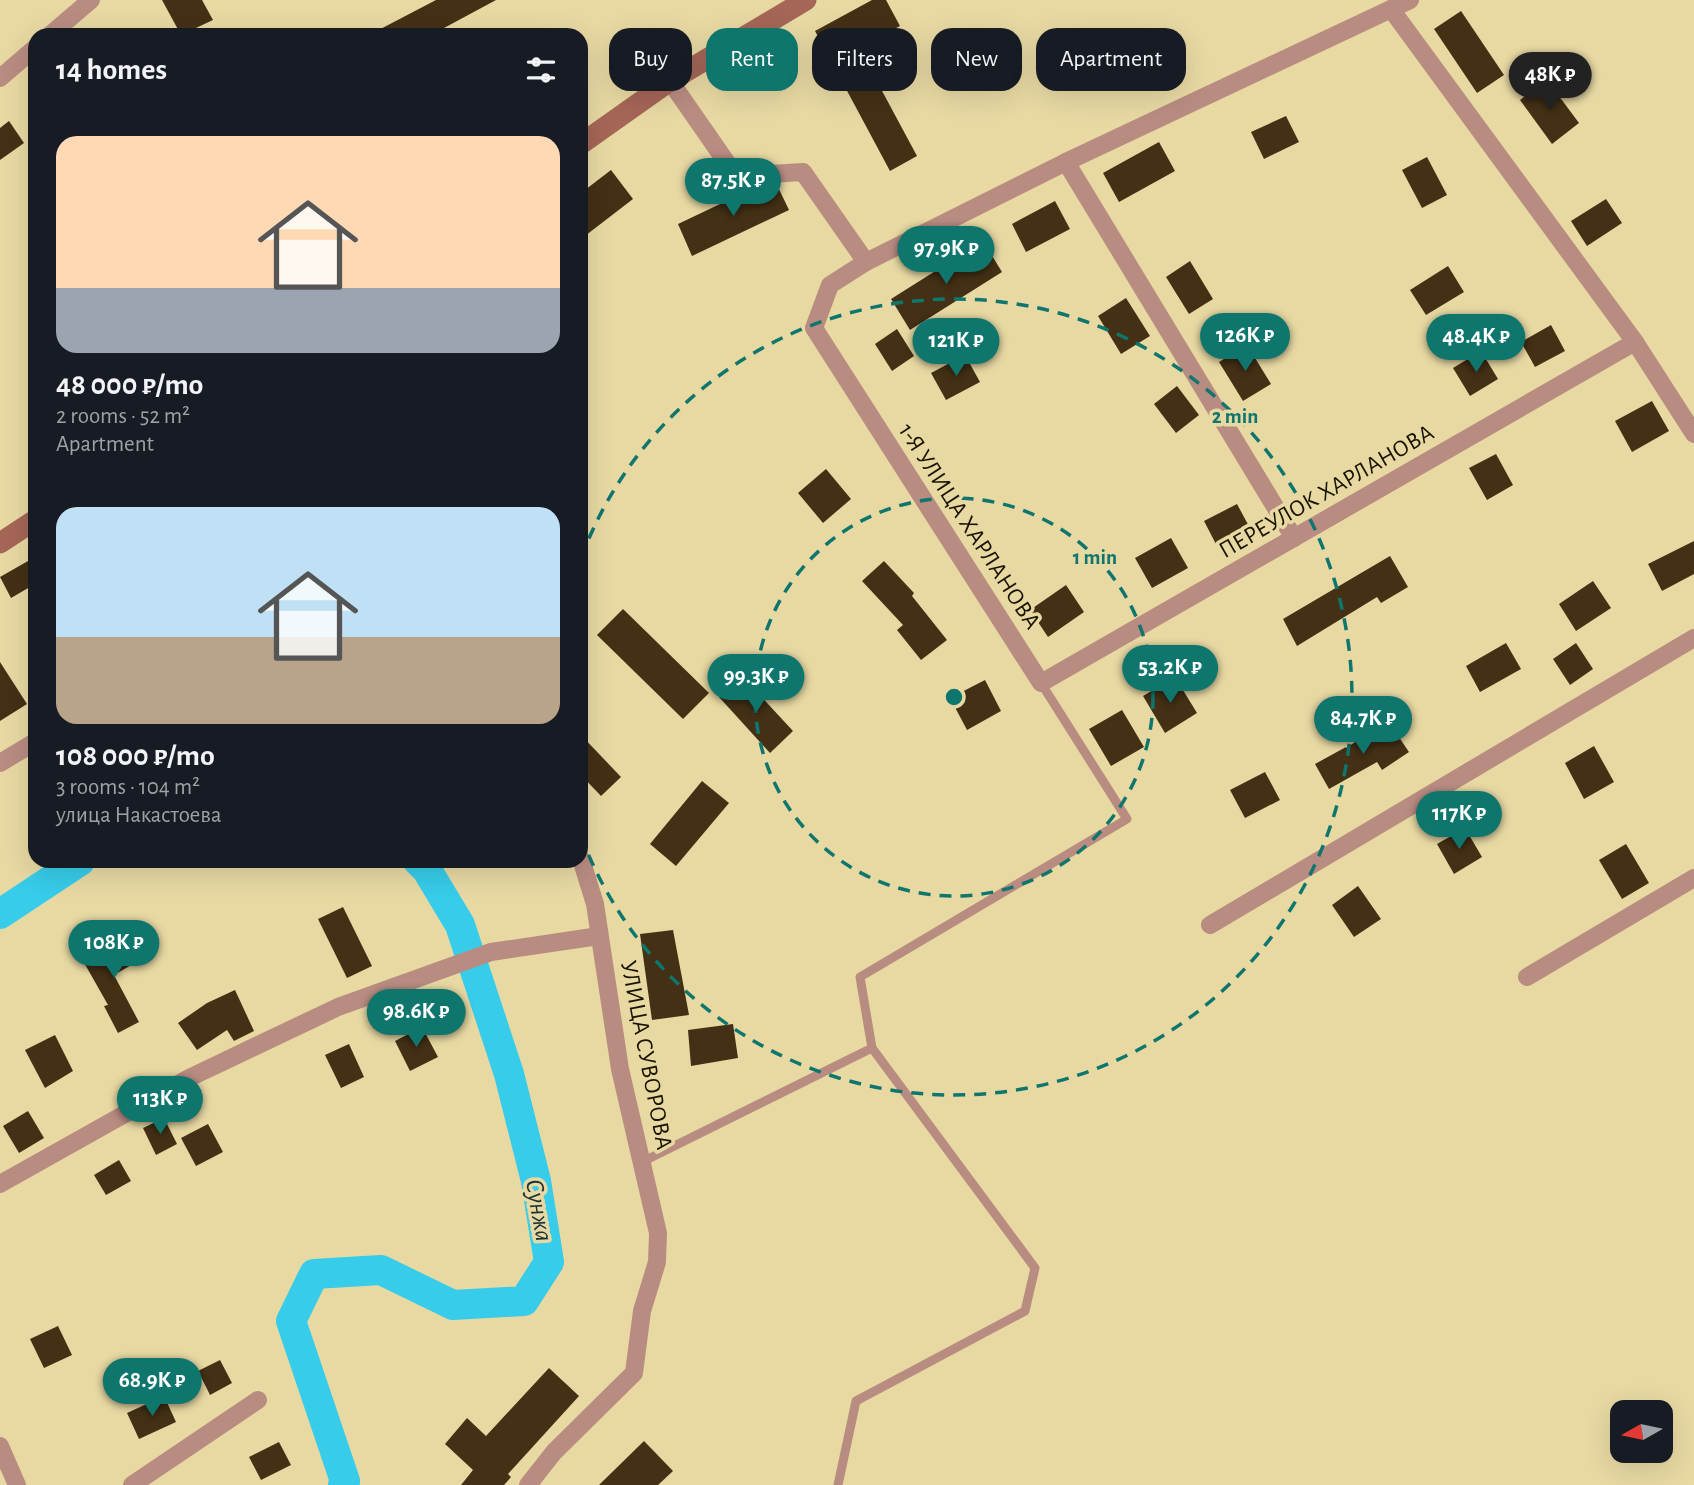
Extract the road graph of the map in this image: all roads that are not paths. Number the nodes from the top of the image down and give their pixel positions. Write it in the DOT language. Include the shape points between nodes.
graph roads {
  1 [pos="91,0"];
  2 [pos="806,0"];
  3 [pos="1410,0"];
  4 [pos="1391,9"];
  5 [pos="58,28"];
  6 [pos="28,54"];
  7 [pos="692,68"];
  8 [pos="0,78"];
  9 [pos="656,91"];
  10 [pos="677,91"];
  11 [pos="588,139"];
  12 [pos="1066,162"];
  13 [pos="866,262"];
  14 [pos="1635,342"];
  15 [pos="1694,434"];
  16 [pos="28,525"];
  17 [pos="1294,538"];
  18 [pos="0,543"];
  19 [pos="1694,639"];
  20 [pos="1041,683"];
  21 [pos="28,746"];
  22 [pos="0,763"];
  23 [pos="584,868"];
  24 [pos="1694,878"];
  25 [pos="1210,925"];
  26 [pos="599,936"];
  27 [pos="1527,977"];
  28 [pos="872,1048"];
  29 [pos="642,1162"];
  30 [pos="0,1184"];
  31 [pos="258,1400"];
  32 [pos="0,1447"];
  33 [pos="18,1485"];
  34 [pos="132,1485"];
  35 [pos="528,1485"];
  36 [pos="838,1485"];
  1 -- 5 [label="street"];
  2 -- 7 [label="street"];
  3 -- 4 [label="street"];
  4 -- 12 [label="street"];
  4 -- 14 [label="street"];
  6 -- 8 [label="street"];
  9 -- 11 [label="street"];
  10 -- 13 [label="street" via="736,176 803,172"];
  12 -- 13 [label="street"];
  12 -- 17 [label="street"];
  13 -- 20 [label="street, 1-Я УЛИЦА ХАРЛАНОВА" via="830,285 814,328"];
  14 -- 15 [label="street"];
  14 -- 17 [label="street, ПЕРЕУЛОК ХАРЛАНОВА"];
  16 -- 18 [label="street"];
  17 -- 20 [label="street, ПЕРЕУЛОК ХАРЛАНОВА"];
  19 -- 25 [label="street"];
  20 -- 28 [label="lane" via="1127,819 860,977"];
  21 -- 22 [label="street"];
  23 -- 26 [label="street, УЛИЦА СУВОРОВА"];
  24 -- 27 [label="street"];
  26 -- 29 [label="street, УЛИЦА СУВОРОВА" via="620,1069"];
  26 -- 30 [label="street" via="491,952 338,1007 189,1078"];
  28 -- 29 [label="lane"];
  28 -- 36 [label="lane" via="1035,1268 1025,1311 856,1401"];
  29 -- 35 [label="street, УЛИЦА СУВОРОВА" via="658,1233 657,1262 642,1311 634,1373 554,1451"];
  31 -- 34 [label="street"];
  32 -- 33 [label="street"];
}
